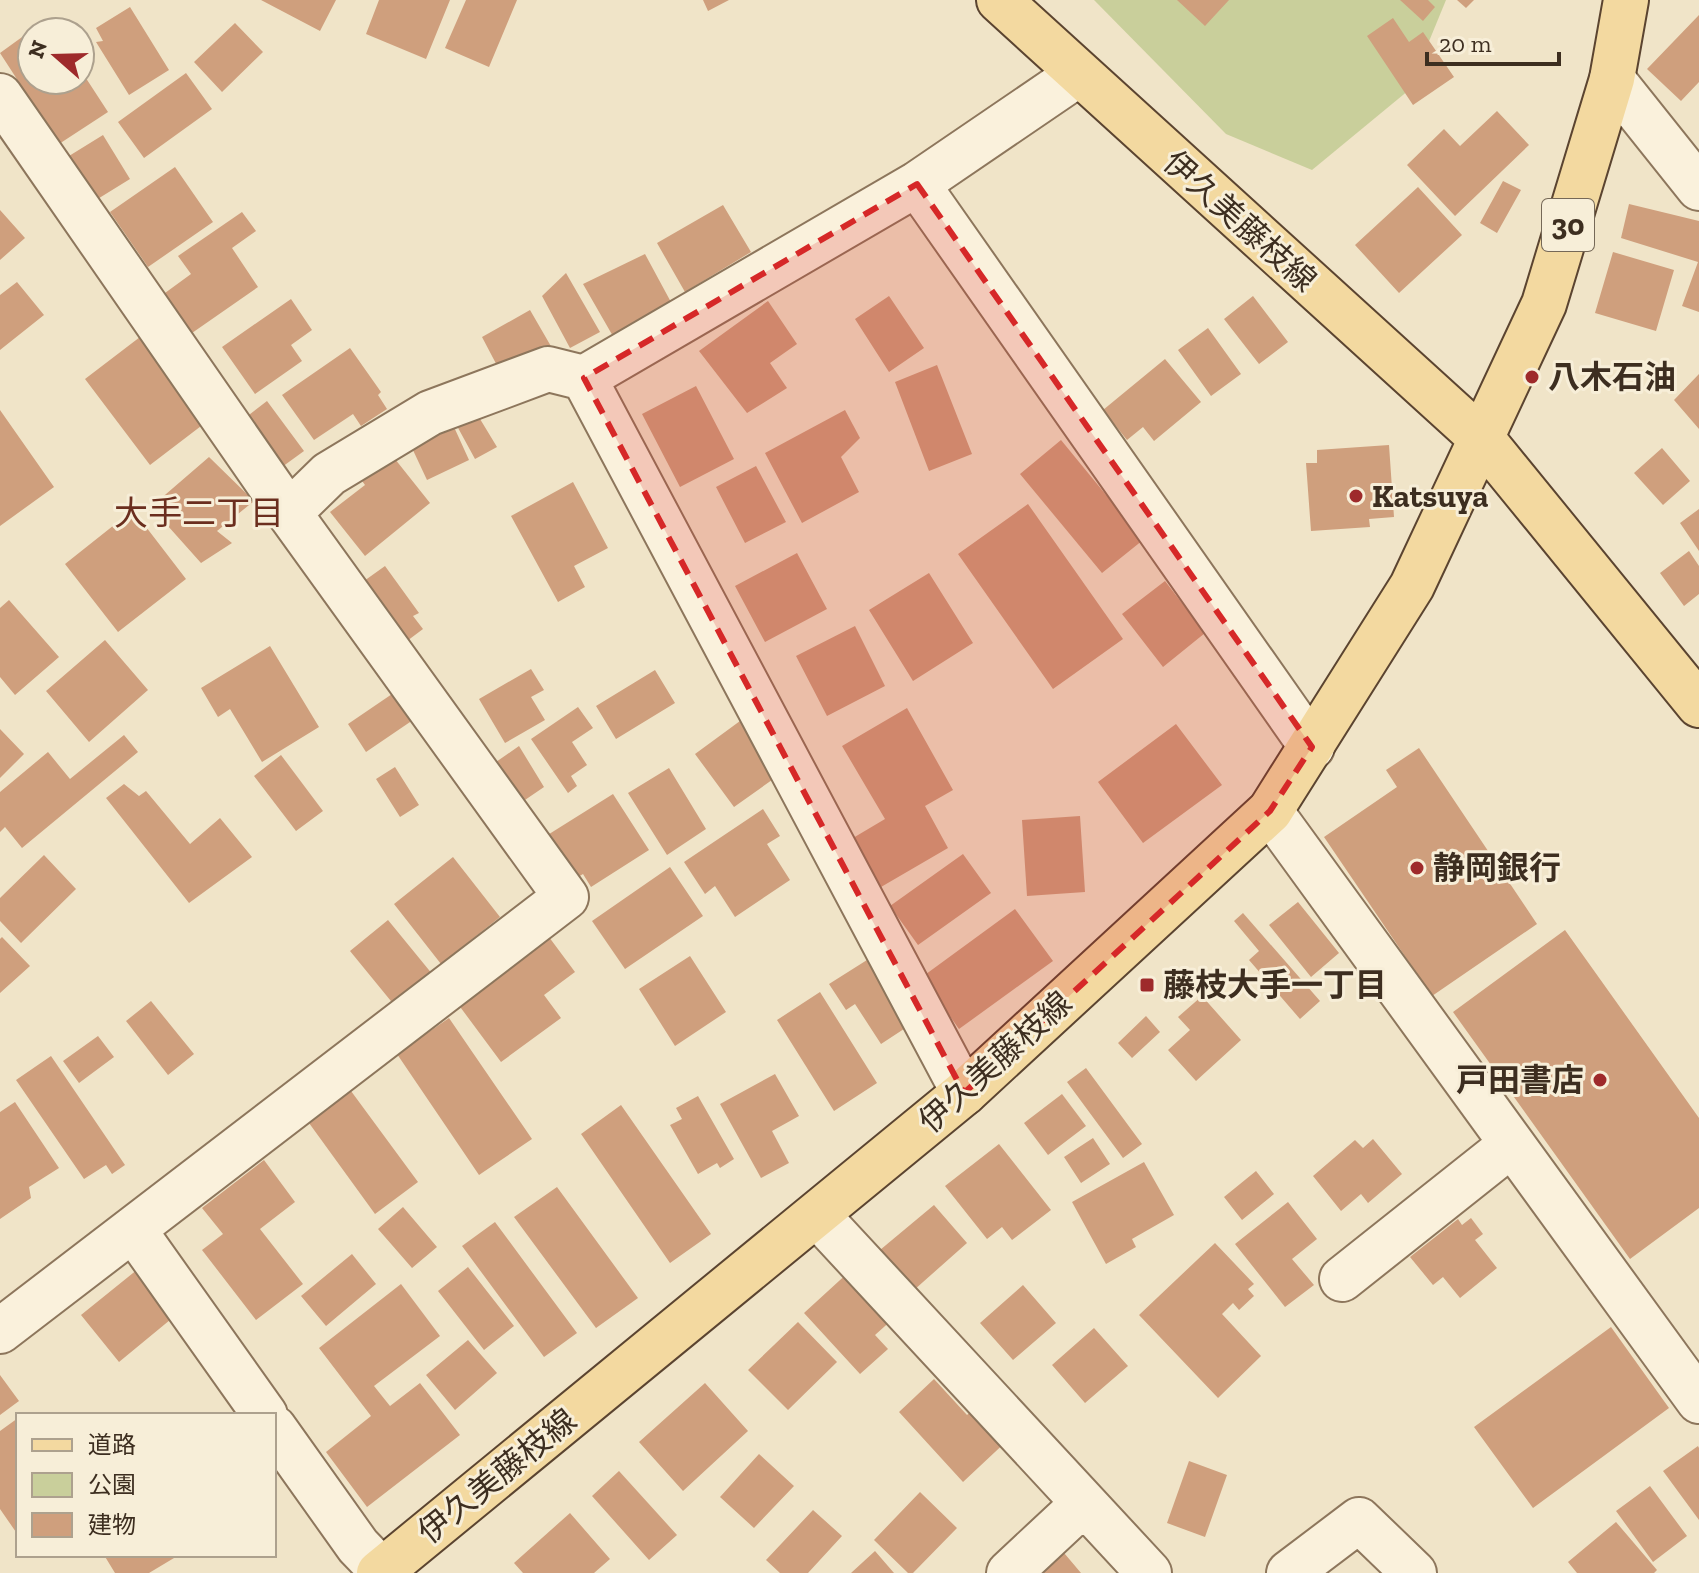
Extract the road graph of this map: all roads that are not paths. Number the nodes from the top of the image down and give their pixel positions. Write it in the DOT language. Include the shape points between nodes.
graph roads {
  1 [pos="999,0"];
  2 [pos="1626,0"];
  3 [pos="1077,75"];
  4 [pos="1612,79"];
  5 [pos="0,96"];
  6 [pos="917,184"];
  7 [pos="1699,188"];
  8 [pos="584,378"];
  9 [pos="1483,440"];
  10 [pos="289,513"];
  11 [pos="1699,705"];
  12 [pos="1312,747"];
  13 [pos="1270,811"];
  14 [pos="964,1093"];
  15 [pos="1512,1144"];
  16 [pos="818,1216"];
  17 [pos="133,1229"];
  18 [pos="1342,1279"];
  19 [pos="0,1331"];
  20 [pos="1699,1401"];
  21 [pos="264,1413"];
  22 [pos="276,1431"];
  23 [pos="1084,1503"];
  24 [pos="382,1572"];
  25 [pos="1009,1573"];
  26 [pos="1149,1573"];
  27 [pos="1289,1573"];
  28 [pos="1414,1573"];
  1 -- 3 [label="main road, 伊久美藤枝線"];
  2 -- 4 [label="main road, 30"];
  3 -- 6 [label="street"];
  3 -- 9 [label="main road, 伊久美藤枝線"];
  4 -- 7 [label="street"];
  4 -- 9 [label="main road, 30" via="1544,304"];
  5 -- 10 [label="street"];
  6 -- 8 [label="street"];
  6 -- 12 [label="street"];
  8 -- 10 [label="street" via="548,369 430,413 329,474"];
  8 -- 14 [label="street"];
  9 -- 11 [label="main road, 伊久美藤枝線"];
  9 -- 12 [label="main road, 伊久美藤枝線" via="1412,586"];
  10 -- 17 [label="street" via="566,897"];
  12 -- 13 [label="main road, 伊久美藤枝線"];
  13 -- 14 [label="main road, 伊久美藤枝線"];
  13 -- 15 [label="street"];
  14 -- 16 [label="main road, 伊久美藤枝線"];
  15 -- 18 [label="street"];
  15 -- 20 [label="street"];
  16 -- 23 [label="street"];
  16 -- 24 [label="main road, 伊久美藤枝線"];
  17 -- 19 [label="street"];
  17 -- 21 [label="street"];
  22 -- 24 [label="street"];
  23 -- 25 [label="street"];
  23 -- 26 [label="street"];
  27 -- 28 [label="street" via="1359,1520"];
}
